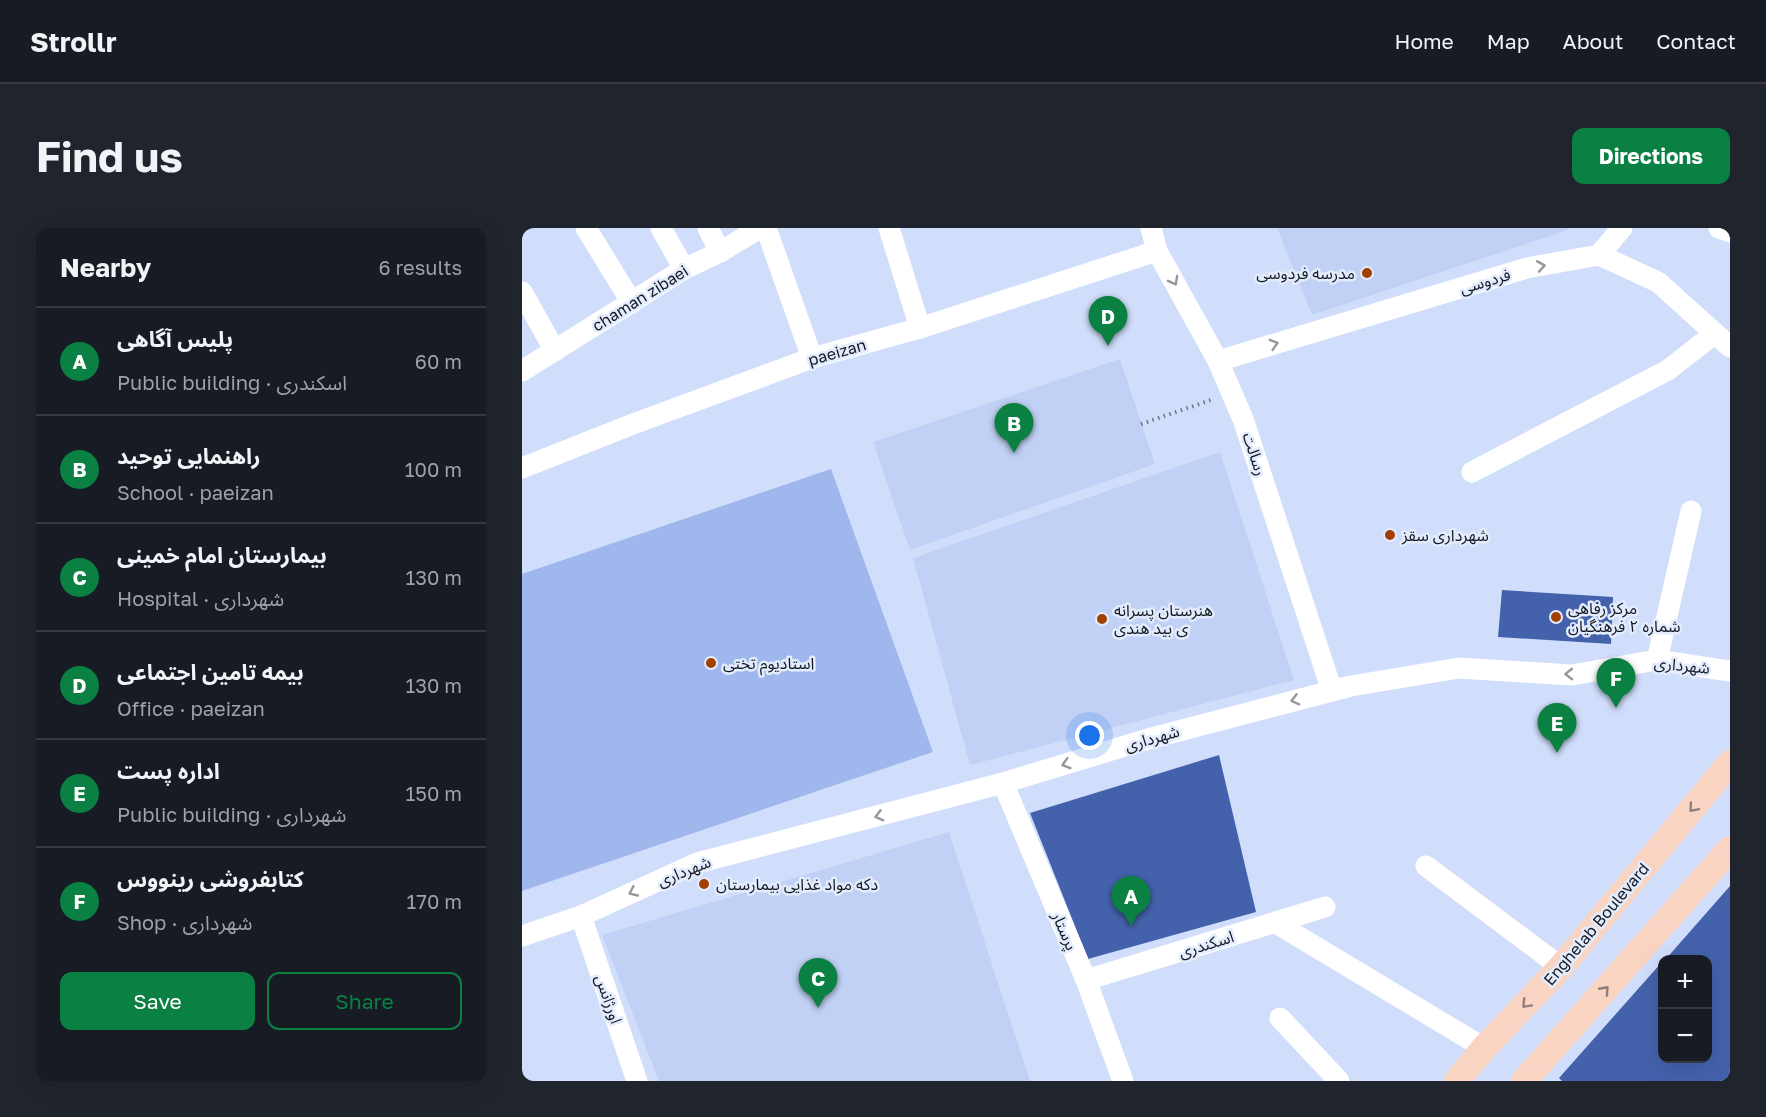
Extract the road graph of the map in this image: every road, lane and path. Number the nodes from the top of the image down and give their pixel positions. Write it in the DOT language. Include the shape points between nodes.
graph roads {
  1 [pos="586,228"];
  2 [pos="661,228"];
  3 [pos="708,228"];
  4 [pos="760,228"];
  5 [pos="765,228"];
  6 [pos="890,228"];
  7 [pos="1150,228"];
  8 [pos="1622,228"];
  9 [pos="1719,228"];
  10 [pos="1730,232"];
  11 [pos="1157,251"];
  12 [pos="720,252"];
  13 [pos="1599,255"];
  14 [pos="684,269"];
  15 [pos="522,292"];
  16 [pos="632,303"];
  17 [pos="920,328"];
  18 [pos="1722,341"];
  19 [pos="555,351"];
  20 [pos="813,358"];
  21 [pos="1218,361"];
  22 [pos="522,371"];
  23 [pos="1232,393"];
  24 [pos="1141,424"];
  25 [pos="522,468"];
  26 [pos="1472,472"];
  27 [pos="1691,511"];
  28 [pos="1657,660"];
  29 [pos="1730,671"];
  30 [pos="1332,691"];
  31 [pos="1730,763"];
  32 [pos="1003,783"];
  33 [pos="1730,849"];
  34 [pos="1426,866"];
  35 [pos="1325,907"];
  36 [pos="581,916"];
  37 [pos="1276,924"];
  38 [pos="522,936"];
  39 [pos="1561,967"];
  40 [pos="1086,980"];
  41 [pos="1280,1018"];
  42 [pos="1484,1048"];
  43 [pos="637,1081"];
  44 [pos="1123,1081"];
  45 [pos="1339,1081"];
  46 [pos="1457,1081"];
  47 [pos="1524,1081"];
  1 -- 16 [label="street"];
  2 -- 14 [label="street"];
  3 -- 12 [label="street"];
  4 -- 12 [label="street, chaman zibaei"];
  5 -- 20 [label="street"];
  6 -- 17 [label="street"];
  7 -- 11 [label="street, رسالت"];
  8 -- 13 [label="street"];
  9 -- 10 [label="street"];
  11 -- 17 [label="street, paeizan"];
  11 -- 21 [label="street, رسالت, one-way"];
  12 -- 14 [label="street, chaman zibaei"];
  13 -- 18 [label="street" via="1658,282"];
  21 -- 13 [label="street, فردوسی, one-way" via="1527,268"];
  14 -- 16 [label="street, chaman zibaei"];
  15 -- 19 [label="street"];
  16 -- 19 [label="street, chaman zibaei"];
  17 -- 20 [label="street, paeizan"];
  18 -- 26 [label="street"];
  19 -- 22 [label="street, chaman zibaei"];
  20 -- 25 [label="street, paeizan"];
  21 -- 23 [label="street, رسالت"];
  23 -- 24 [label="path"];
  23 -- 30 [label="street, رسالت"];
  27 -- 28 [label="street"];
  28 -- 29 [label="street, شهرداری"];
  28 -- 30 [label="street, شهرداری, one-way" via="1572,675 1459,668"];
  30 -- 32 [label="street, شهرداری, one-way" via="1148,739"];
  31 -- 39 [label="main road, Enghelab Boulevard, one-way"];
  32 -- 36 [label="street, شهرداری, one-way" via="698,863"];
  32 -- 40 [label="street, پرستار"];
  47 -- 33 [label="main road, one-way"];
  34 -- 39 [label="street"];
  35 -- 37 [label="street, اسکندری"];
  36 -- 38 [label="street, شهرداری"];
  36 -- 43 [label="street, اورژانس"];
  37 -- 40 [label="street, اسکندری"];
  37 -- 42 [label="street"];
  39 -- 42 [label="main road, Enghelab Boulevard, one-way"];
  40 -- 44 [label="street, پرستار"];
  41 -- 45 [label="street"];
  42 -- 46 [label="main road, Enghelab Boulevard"];
}
